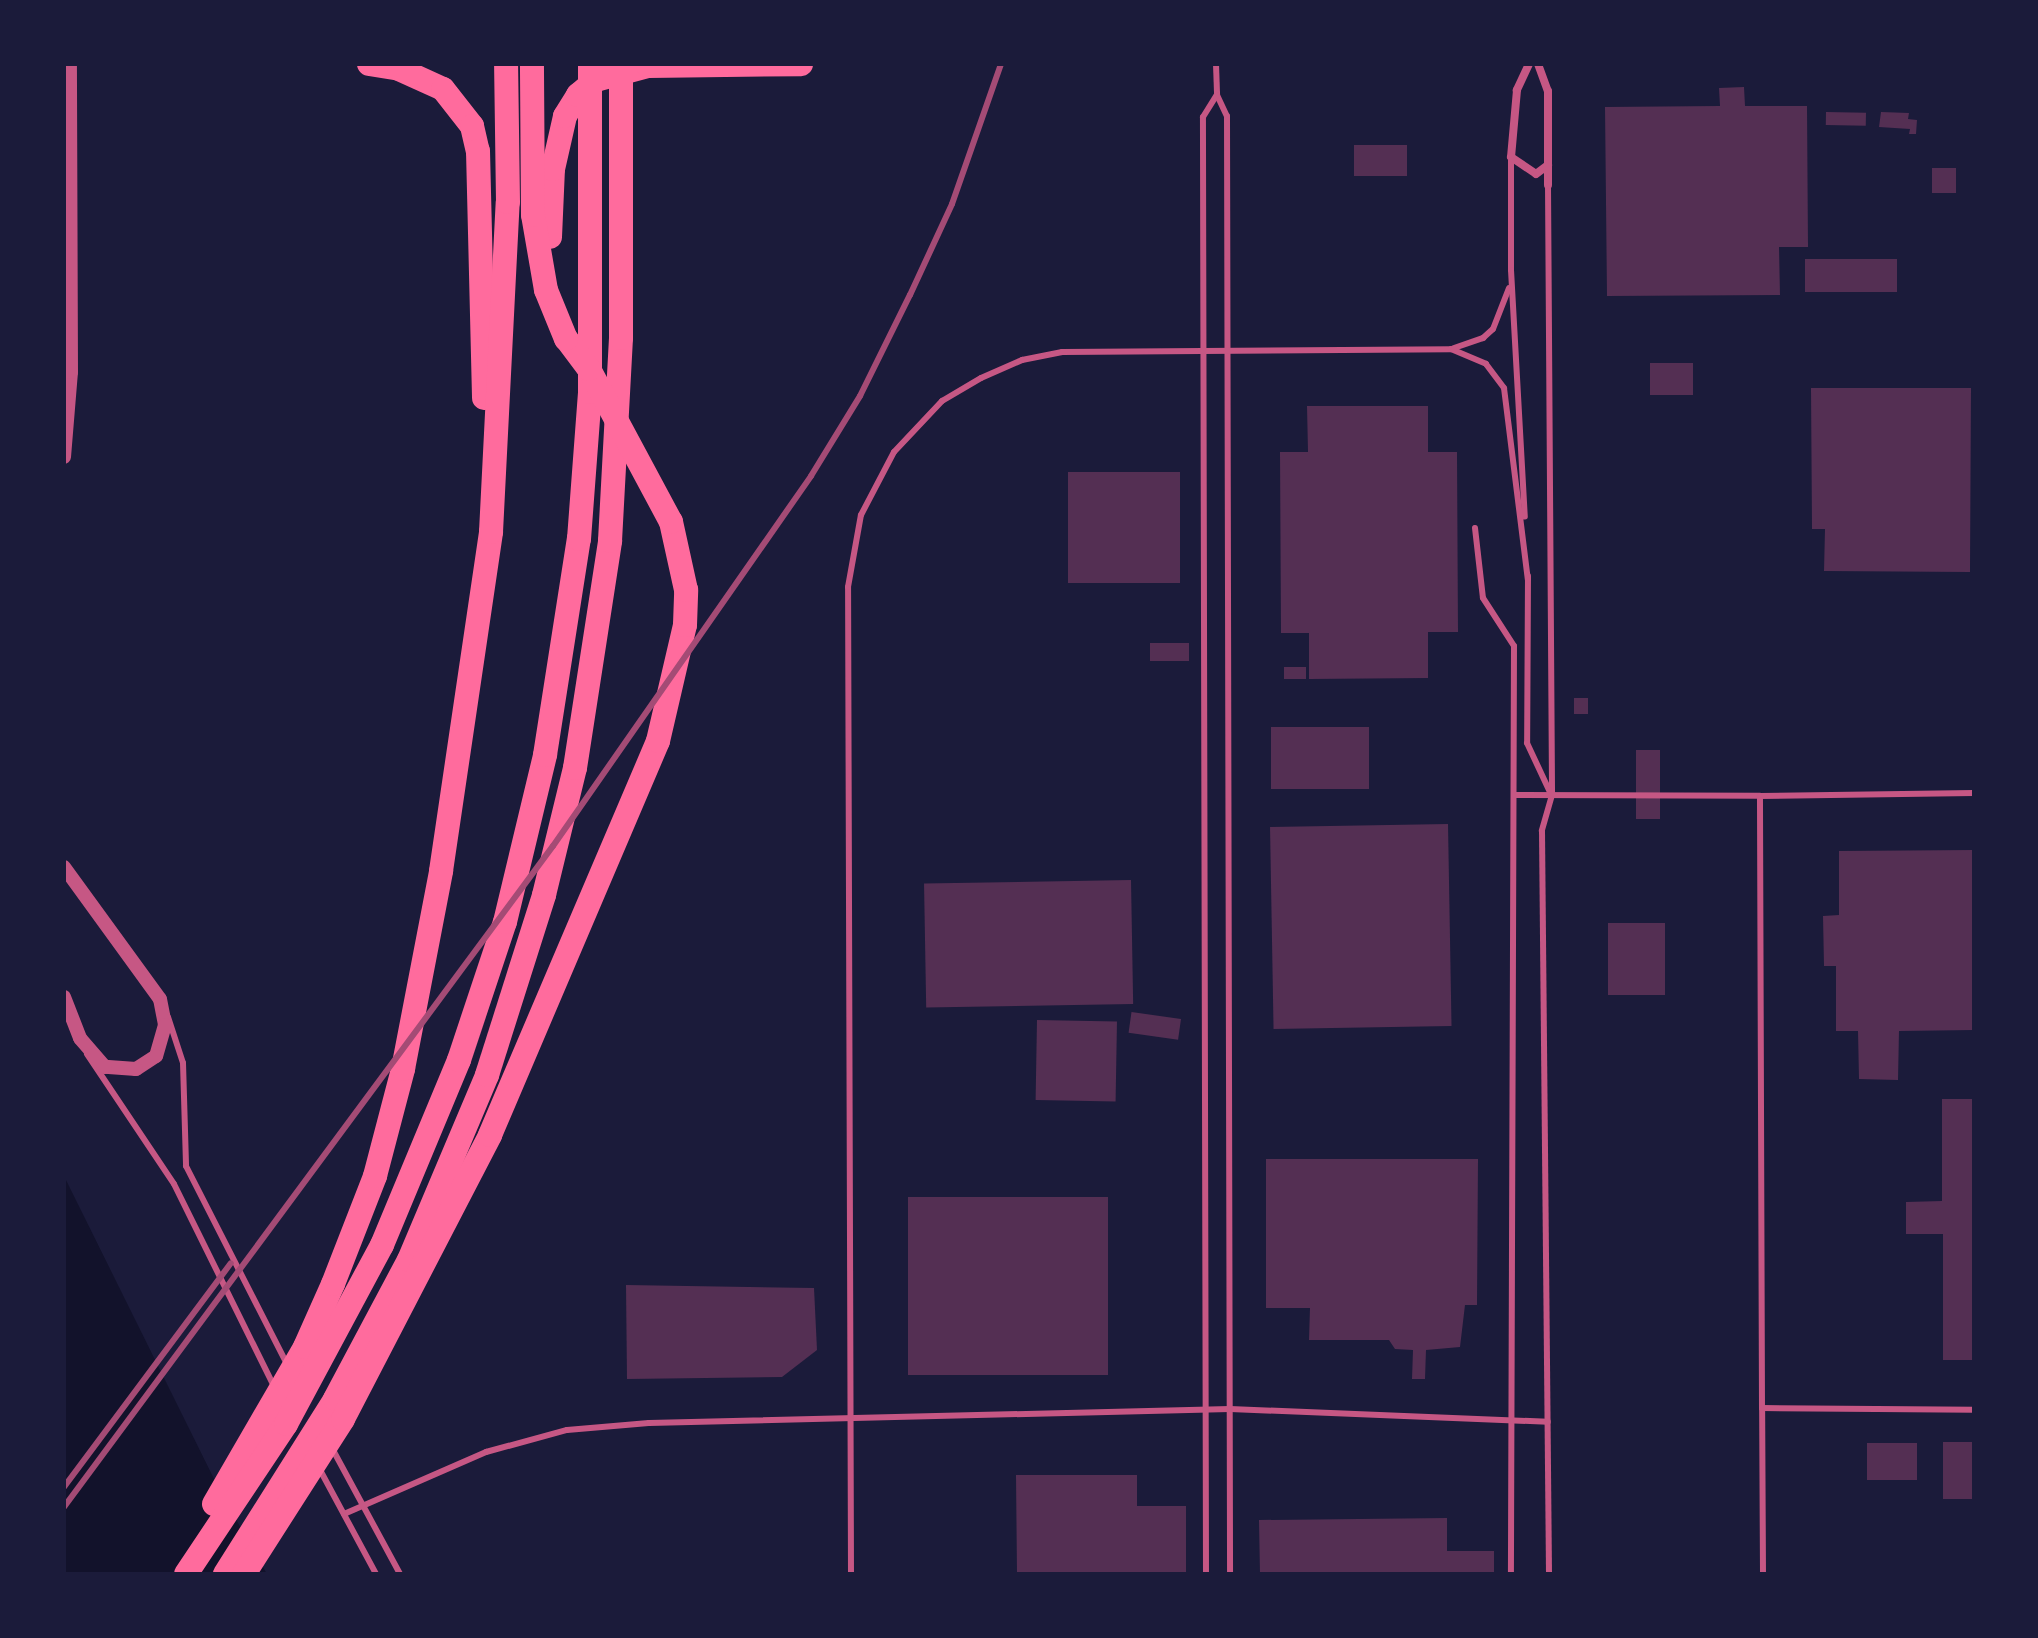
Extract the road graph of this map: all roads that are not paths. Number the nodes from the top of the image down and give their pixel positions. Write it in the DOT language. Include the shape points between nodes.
graph roads {
  1 [pos="70,64"];
  2 [pos="369,64"];
  3 [pos="506,64"];
  4 [pos="532,64"];
  5 [pos="590,64"];
  6 [pos="621,64"];
  7 [pos="637,64"];
  8 [pos="801,64"];
  9 [pos="1216,64"];
  10 [pos="1529,64"];
  11 [pos="1538,64"];
  12 [pos="1217,95"];
  13 [pos="1511,157"];
  14 [pos="1548,165"];
  15 [pos="1548,185"];
  16 [pos="1511,270"];
  17 [pos="621,338"];
  18 [pos="1451,349"];
  19 [pos="1204,350"];
  20 [pos="1224,350"];
  21 [pos="589,369"];
  22 [pos="64,457"];
  23 [pos="1475,528"];
  24 [pos="1528,580"];
  25 [pos="474,656"];
  26 [pos="1974,793"];
  27 [pos="1515,795"];
  28 [pos="1552,795"];
  29 [pos="1760,796"];
  30 [pos="64,867"];
  31 [pos="64,997"];
  32 [pos="160,999"];
  33 [pos="80,1038"];
  34 [pos="1762,1408"];
  35 [pos="1230,1409"];
  36 [pos="1974,1410"];
  37 [pos="1205,1412"];
  38 [pos="1509,1420"];
  39 [pos="851,1421"];
  40 [pos="1548,1422"];
  41 [pos="295,1425"];
  42 [pos="301,1437"];
  43 [pos="363,1505"];
  44 [pos="344,1514"];
  45 [pos="176,1574"];
  46 [pos="186,1574"];
  47 [pos="225,1574"];
  48 [pos="244,1574"];
  49 [pos="376,1574"];
  50 [pos="400,1574"];
  51 [pos="851,1574"];
  52 [pos="1206,1574"];
  53 [pos="1230,1574"];
  54 [pos="1511,1574"];
  55 [pos="1549,1574"];
  56 [pos="1763,1574"];
  1 -- 22 [label="street" via="71,372"];
  2 -- 25 [label="highway" via="399,69 443,89 472,126 478,151 485,390"];
  3 -- 25 [label="highway" via="508,202 499,411"];
  4 -- 21 [label="highway" via="538,256 554,313"];
  5 -- 46 [label="highway" via="590,392 579,539 545,755 505,922 459,1060 382,1245 286,1424"];
  6 -- 17 [label="highway"];
  7 -- 17 [label="highway" via="634,217"];
  8 -- 21 [label="highway" via="648,66 613,73 578,95 558,140 549,222 555,284"];
  9 -- 12 [label="lane"];
  10 -- 13 [label="street" via="1517,90"];
  11 -- 14 [label="street" via="1548,91"];
  12 -- 19 [label="lane" via="1203,117"];
  12 -- 20 [label="lane" via="1227,116"];
  13 -- 14 [label="street" via="1536,174"];
  13 -- 16 [label="lane"];
  14 -- 15 [label="street"];
  15 -- 28 [label="lane"];
  16 -- 18 [label="lane" via="1506,305 1493,329"];
  16 -- 24 [label="lane"];
  17 -- 47 [label="highway" via="617,453 602,607 575,768 528,958 468,1126 409,1260 335,1399"];
  18 -- 20 [label="lane"];
  18 -- 24 [label="lane" via="1486,364 1504,388"];
  19 -- 20 [label="lane"];
  19 -- 37 [label="lane"];
  19 -- 39 [label="lane" via="1062,352 1022,360 981,378 914,427 880,474 861,515 851,550 847,626"];
  20 -- 35 [label="lane"];
  21 -- 48 [label="highway" via="665,509 681,558 685,625 658,741 540,1024 442,1237 343,1419"];
  23 -- 27 [label="lane" via="1483,598 1514,646"];
  24 -- 28 [label="lane" via="1527,743"];
  25 -- 45 [label="highway" via="416,1003 375,1176 305,1347"];
  26 -- 29 [label="lane"];
  27 -- 28 [label="lane"];
  27 -- 38 [label="lane"];
  28 -- 29 [label="lane"];
  28 -- 40 [label="lane" via="1542,831"];
  29 -- 34 [label="lane"];
  30 -- 32 [label="street"];
  31 -- 33 [label="street"];
  32 -- 33 [label="street" via="164,1038 156,1056 136,1069 105,1067"];
  32 -- 43 [label="lane" via="183,1063 181,1146 193,1186"];
  33 -- 41 [label="lane" via="98,1074 174,1184"];
  34 -- 36 [label="lane"];
  34 -- 56 [label="lane"];
  35 -- 37 [label="lane"];
  35 -- 38 [label="lane"];
  35 -- 53 [label="lane"];
  37 -- 39 [label="lane"];
  37 -- 52 [label="lane"];
  38 -- 40 [label="lane"];
  38 -- 54 [label="lane"];
  39 -- 43 [label="lane" via="649,1423 567,1430 486,1452"];
  39 -- 51 [label="lane"];
  40 -- 55 [label="lane"];
  42 -- 44 [label="lane"];
  43 -- 44 [label="lane"];
  43 -- 50 [label="lane"];
  44 -- 49 [label="lane"];
}
